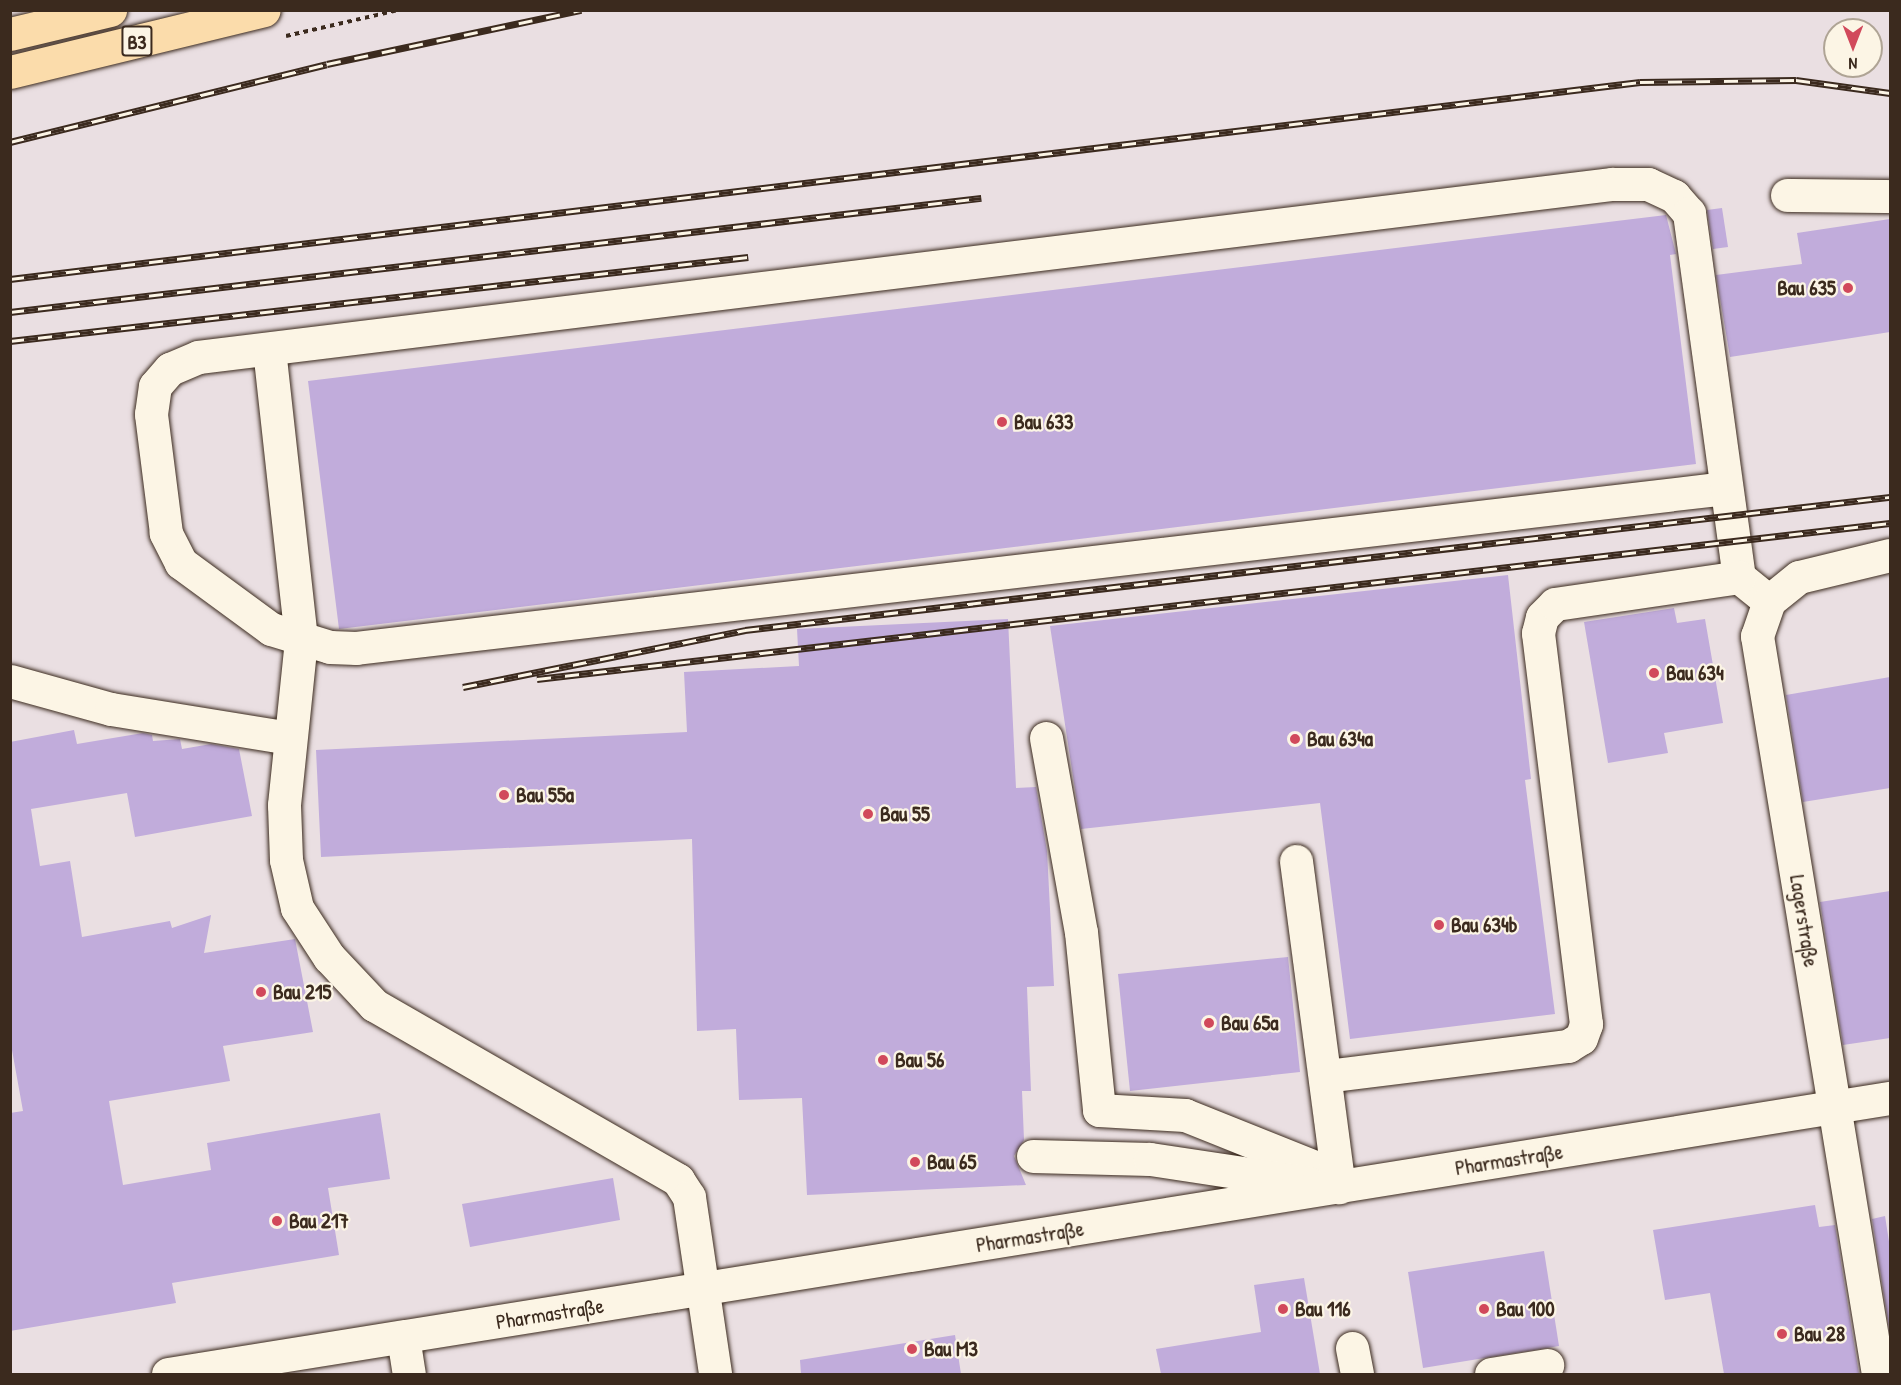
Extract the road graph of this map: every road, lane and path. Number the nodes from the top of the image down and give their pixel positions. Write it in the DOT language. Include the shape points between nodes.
graph roads {
  1 [pos="110,10"];
  2 [pos="264,10"];
  3 [pos="10,34"];
  4 [pos="10,72"];
  5 [pos="1787,195"];
  6 [pos="1890,196"];
  7 [pos="269,349"];
  8 [pos="1726,488"];
  9 [pos="1890,555"];
  10 [pos="1739,578"];
  11 [pos="1769,601"];
  12 [pos="302,640"];
  13 [pos="10,681"];
  14 [pos="290,738"];
  15 [pos="1046,738"];
  16 [pos="1296,861"];
  17 [pos="1326,1076"];
  18 [pos="1890,1098"];
  19 [pos="1835,1107"];
  20 [pos="1033,1156"];
  21 [pos="1340,1187"];
  22 [pos="703,1290"];
  23 [pos="403,1337"];
  24 [pos="1547,1365"];
  25 [pos="168,1374"];
  26 [pos="409,1374"];
  27 [pos="715,1374"];
  28 [pos="1491,1374"];
  29 [pos="1878,1374"];
  1 -- 3 [label="main road, B3"];
  2 -- 4 [label="main road, B3"];
  5 -- 6 [label="street"];
  7 -- 8 [label="street" via="1612,184 1648,184 1674,196 1689,213"];
  7 -- 12 [label="street"];
  7 -- 12 [label="street" via="198,357 170,369 154,386 151,414 166,533 181,563 271,629"];
  8 -- 10 [label="street"];
  8 -- 12 [label="street" via="356,648"];
  9 -- 11 [label="street" via="1799,578"];
  10 -- 11 [label="street"];
  10 -- 17 [label="street" via="1555,604 1542,618 1538,633 1586,1024 1581,1038 1568,1046"];
  11 -- 19 [label="street, Lagerstraße" via="1757,636"];
  12 -- 14 [label="street"];
  13 -- 14 [label="street" via="111,709"];
  14 -- 22 [label="street" via="286,860 297,908 329,957 374,1005 678,1180 689,1197"];
  15 -- 21 [label="street" via="1081,932 1099,1110 1185,1115 1315,1167"];
  16 -- 17 [label="street"];
  17 -- 21 [label="street"];
  18 -- 19 [label="street, Pharmastraße"];
  19 -- 21 [label="street, Pharmastraße"];
  19 -- 29 [label="street, Lagerstraße"];
  20 -- 21 [label="street" via="1150,1159"];
  21 -- 22 [label="street, Pharmastraße"];
  22 -- 23 [label="street, Pharmastraße"];
  22 -- 27 [label="street"];
  23 -- 25 [label="street, Pharmastraße"];
  23 -- 26 [label="street"];
  24 -- 28 [label="street"];
}
